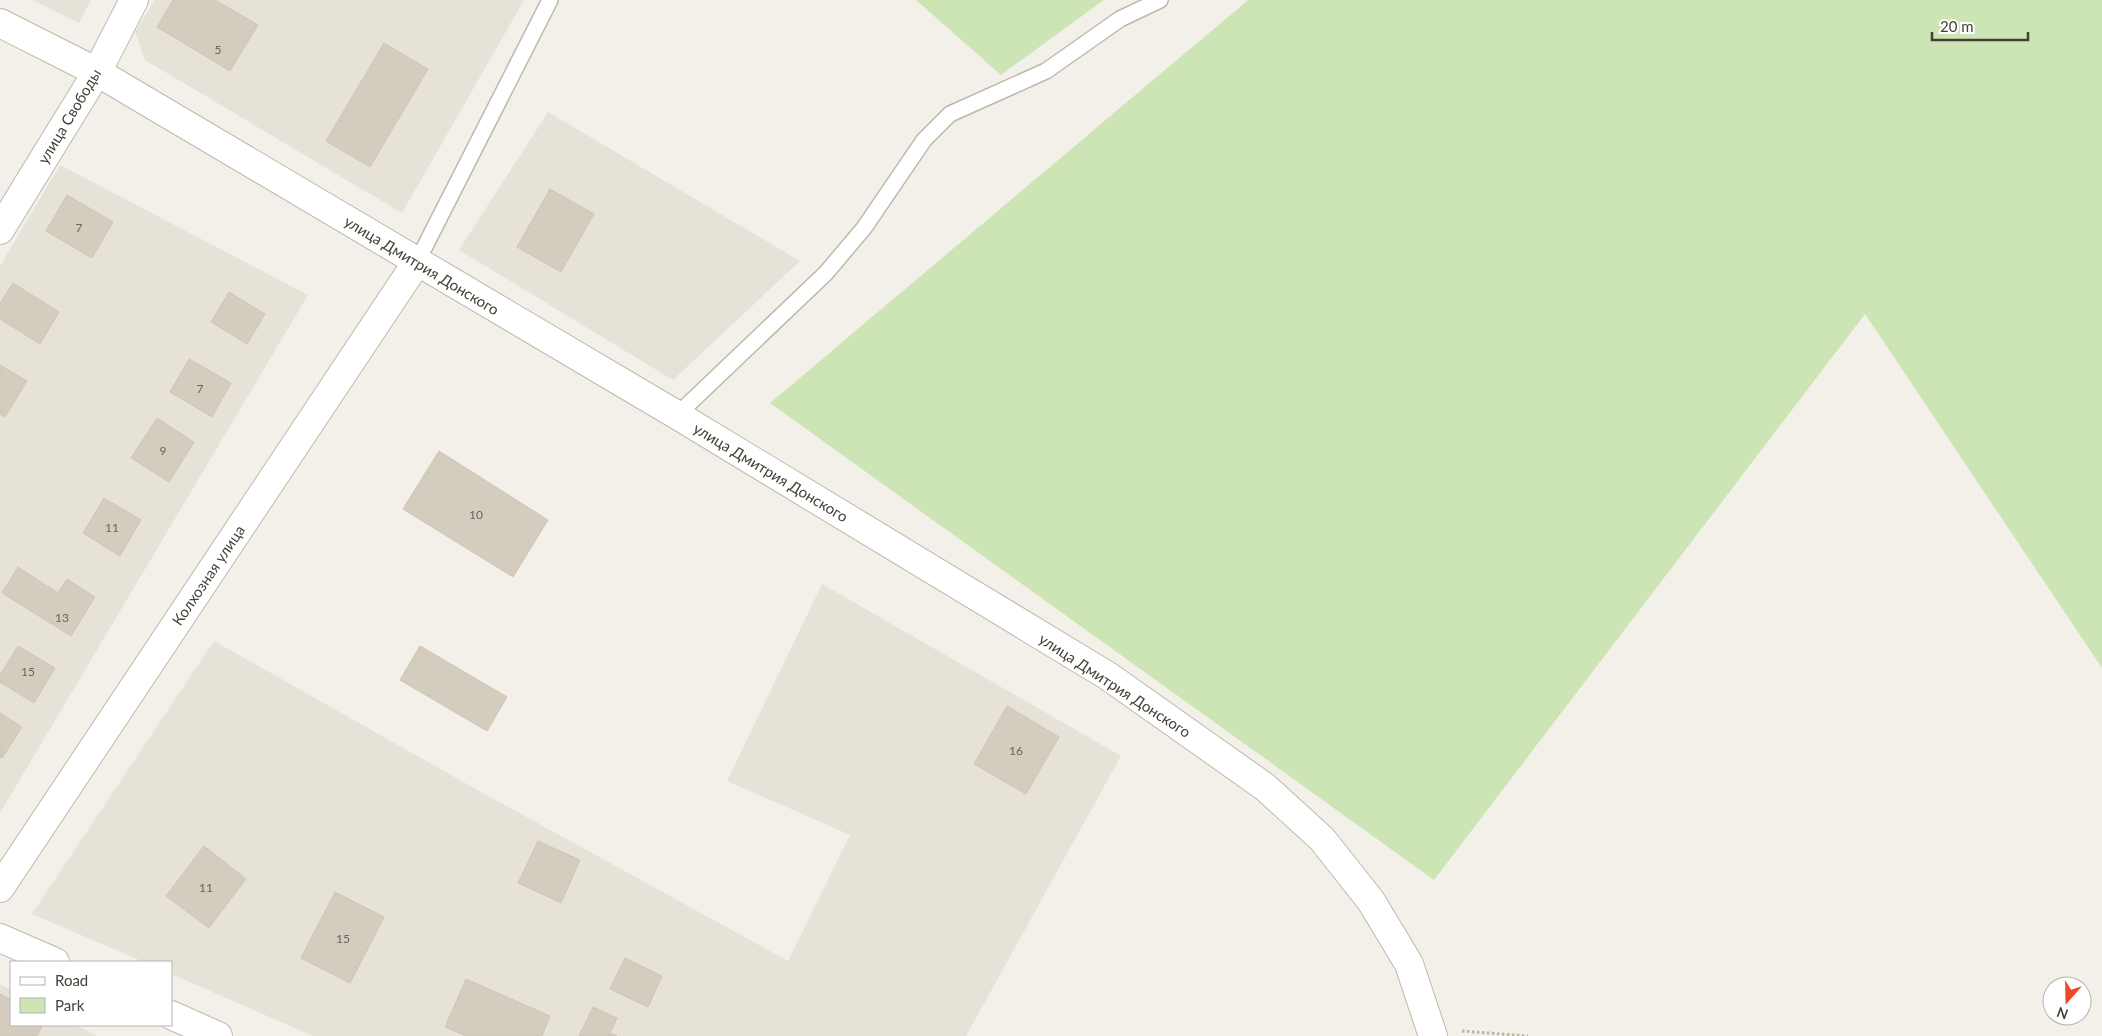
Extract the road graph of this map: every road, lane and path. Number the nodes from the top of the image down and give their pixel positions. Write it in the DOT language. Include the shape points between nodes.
graph roads {
  1 [pos="134,0"];
  2 [pos="550,0"];
  3 [pos="1160,0"];
  4 [pos="0,23"];
  5 [pos="97,72"];
  6 [pos="0,230"];
  7 [pos="417,262"];
  8 [pos="677,415"];
  9 [pos="0,888"];
  10 [pos="0,938"];
  11 [pos="52,961"];
  12 [pos="172,1015"];
  13 [pos="1432,1033"];
  14 [pos="218,1036"];
  15 [pos="1528,1036"];
  1 -- 5 [label="street, улица Свободы"];
  2 -- 7 [label="lane"];
  3 -- 8 [label="lane" via="1120,19 1046,71 950,114 924,140 864,228 826,273"];
  4 -- 5 [label="street, улица Дмитрия Донского"];
  5 -- 6 [label="street, улица Свободы"];
  5 -- 7 [label="street, улица Дмитрия Донского"];
  7 -- 8 [label="street, улица Дмитрия Донского"];
  7 -- 9 [label="street, Колхозная улица"];
  8 -- 13 [label="street, улица Дмитрия Донского" via="1108,676 1265,787 1322,839 1371,901 1409,964"];
  10 -- 11 [label="street"];
  12 -- 14 [label="street"];
  13 -- 15 [label="path"];
}
